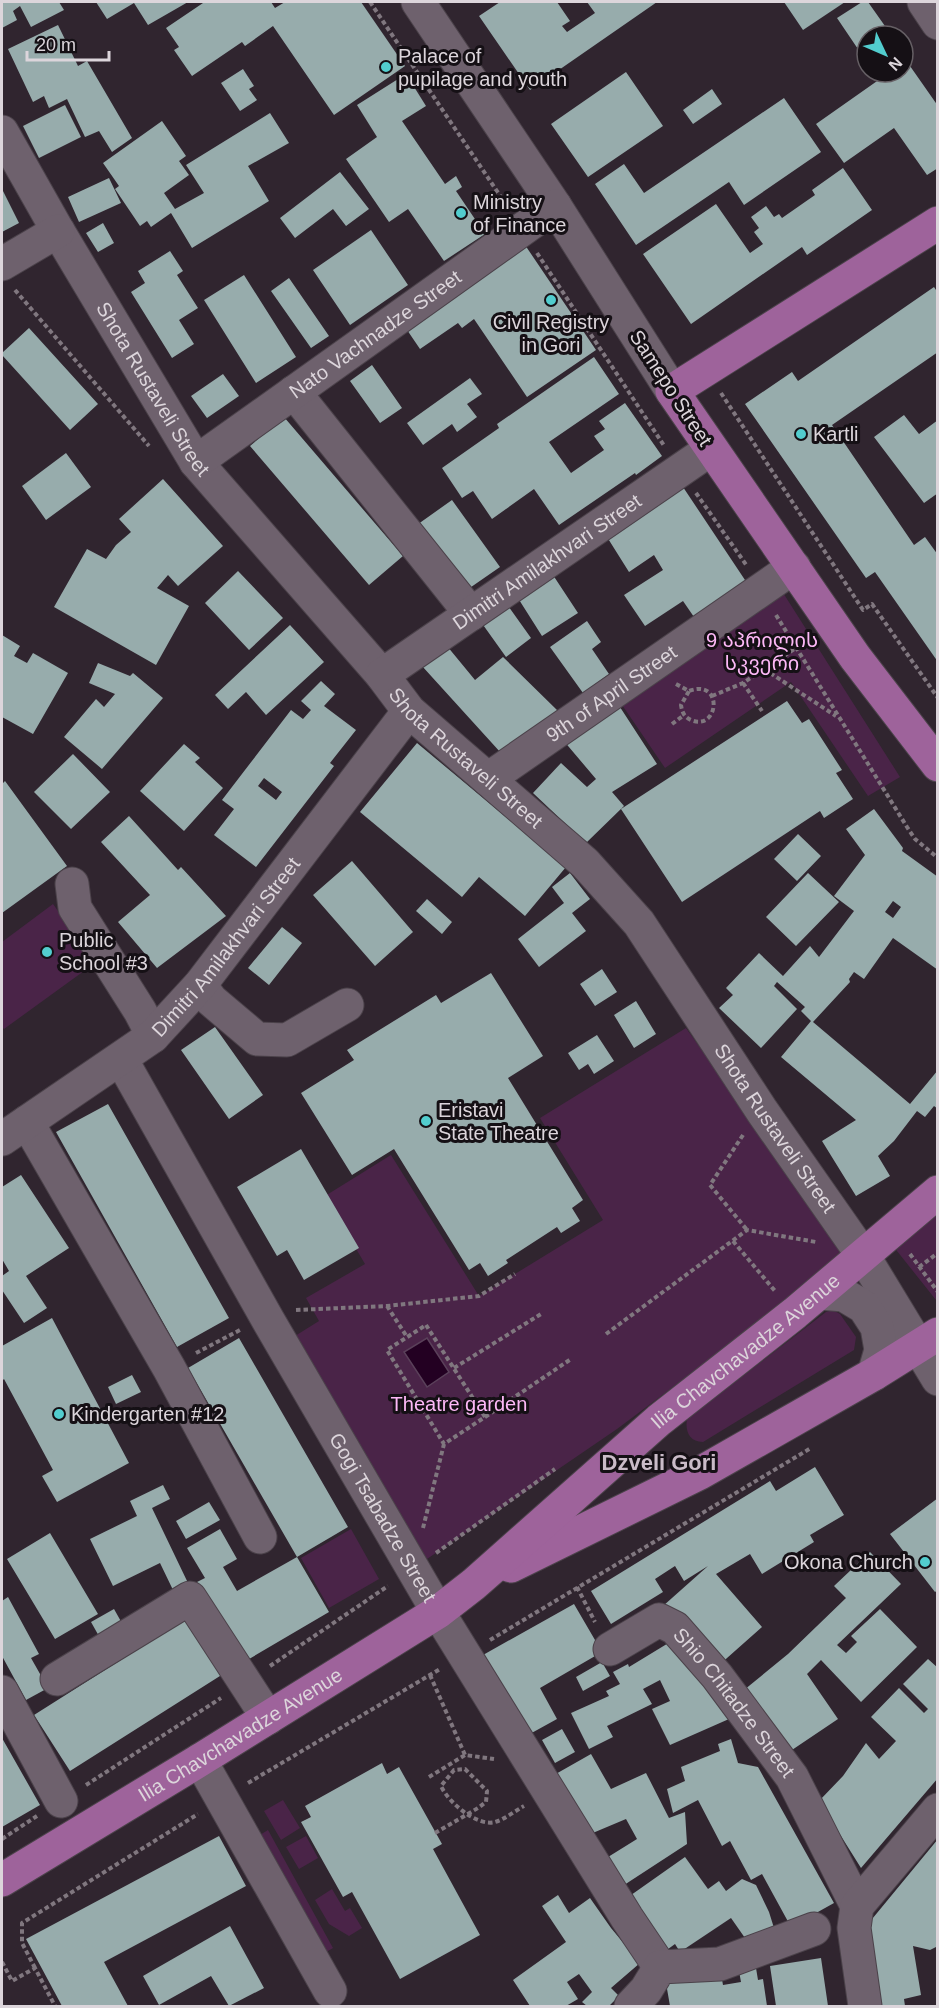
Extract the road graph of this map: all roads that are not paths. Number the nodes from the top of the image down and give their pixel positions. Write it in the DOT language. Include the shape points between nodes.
graph roads {
  1 [pos="418,2"];
  2 [pos="924,2"];
  3 [pos="938,22"];
  4 [pos="2,132"];
  5 [pos="555,206"];
  6 [pos="938,223"];
  7 [pos="58,231"];
  8 [pos="5,274"];
  9 [pos="672,391"];
  10 [pos="294,392"];
  11 [pos="711,449"];
  12 [pos="196,462"];
  13 [pos="794,567"];
  14 [pos="471,614"];
  15 [pos="382,675"];
  16 [pos="409,711"];
  17 [pos="938,765"];
  18 [pos="492,782"];
  19 [pos="72,884"];
  20 [pos="200,985"];
  21 [pos="347,1005"];
  22 [pos="153,1036"];
  23 [pos="121,1059"];
  24 [pos="14,1130"];
  25 [pos="938,1192"];
  26 [pos="864,1257"];
  27 [pos="820,1293"];
  28 [pos="928,1340"];
  29 [pos="874,1374"];
  30 [pos="938,1379"];
  31 [pos="260,1537"];
  32 [pos="474,1584"];
  33 [pos="438,1612"];
  34 [pos="610,1649"];
  35 [pos="57,1679"];
  36 [pos="2,1692"];
  37 [pos="268,1718"];
  38 [pos="200,1760"];
  39 [pos="61,1801"];
  40 [pos="938,1810"];
  41 [pos="2,1880"];
  42 [pos="857,1906"];
  43 [pos="814,1929"];
  44 [pos="660,1967"];
  45 [pos="330,1990"];
  46 [pos="631,2007"];
  47 [pos="866,2007"];
  1 -- 5 [label="street, Samepo Street"];
  2 -- 3 [label="street"];
  4 -- 7 [label="street, Shota Rustaveli Street"];
  5 -- 9 [label="street, Samepo Street"];
  5 -- 10 [label="street, Nato Vachnadze Street"];
  6 -- 9 [label="main road"];
  7 -- 8 [label="street"];
  7 -- 12 [label="street, Shota Rustaveli Street"];
  9 -- 11 [label="main road, Samepo Street"];
  10 -- 12 [label="street, Nato Vachnadze Street"];
  10 -- 14 [label="street"];
  11 -- 13 [label="main road, Samepo Street"];
  11 -- 14 [label="street, Dimitri Amilakhvari Street"];
  12 -- 15 [label="street, Shota Rustaveli Street"];
  13 -- 17 [label="main road, Samepo Street" via="855,657"];
  13 -- 18 [label="street, 9th of April Street"];
  14 -- 15 [label="street, Dimitri Amilakhvari Street"];
  15 -- 16 [label="street, Shota Rustaveli Street"];
  16 -- 18 [label="street, Shota Rustaveli Street"];
  16 -- 20 [label="street, Dimitri Amilakhvari Street"];
  18 -- 26 [label="street, Shota Rustaveli Street" via="585,863 639,923"];
  19 -- 22 [label="street" via="75,908"];
  20 -- 21 [label="street" via="211,1000 257,1039 287,1040"];
  20 -- 22 [label="street, Dimitri Amilakhvari Street"];
  22 -- 23 [label="street, Dimitri Amilakhvari Street"];
  23 -- 24 [label="street, Dimitri Amilakhvari Street"];
  23 -- 33 [label="street, Gogi Tsabadze Street"];
  24 -- 31 [label="street" via="169,1368"];
  25 -- 26 [label="main road, Ilia Chavchavadze Avenue"];
  26 -- 27 [label="main road, Ilia Chavchavadze Avenue"];
  26 -- 28 [label="street, Shota Rustaveli Street"];
  27 -- 29 [label="street" via="844,1295 864,1307 878,1327 881,1350"];
  27 -- 32 [label="main road, Ilia Chavchavadze Avenue" via="659,1420"];
  28 -- 29 [label="main road, Ilia Chavchavadze Avenue"];
  28 -- 30 [label="street, Shota Rustaveli Street"];
  29 -- 32 [label="main road, Ilia Chavchavadze Avenue" via="700,1473"];
  32 -- 33 [label="main road, Ilia Chavchavadze Avenue"];
  33 -- 37 [label="main road, Ilia Chavchavadze Avenue"];
  33 -- 44 [label="street, Gogi Tsabadze Street"];
  34 -- 42 [label="street, Shio Chitadze Street" via="659,1620 675,1628 717,1676 792,1777"];
  35 -- 37 [label="street" via="190,1598"];
  36 -- 39 [label="street"];
  37 -- 38 [label="main road, Ilia Chavchavadze Avenue"];
  38 -- 41 [label="main road, Ilia Chavchavadze Avenue"];
  38 -- 45 [label="street"];
  40 -- 42 [label="street"];
  42 -- 47 [label="street" via="854,1928"];
  43 -- 44 [label="street" via="720,1964"];
  44 -- 46 [label="street"];
}
